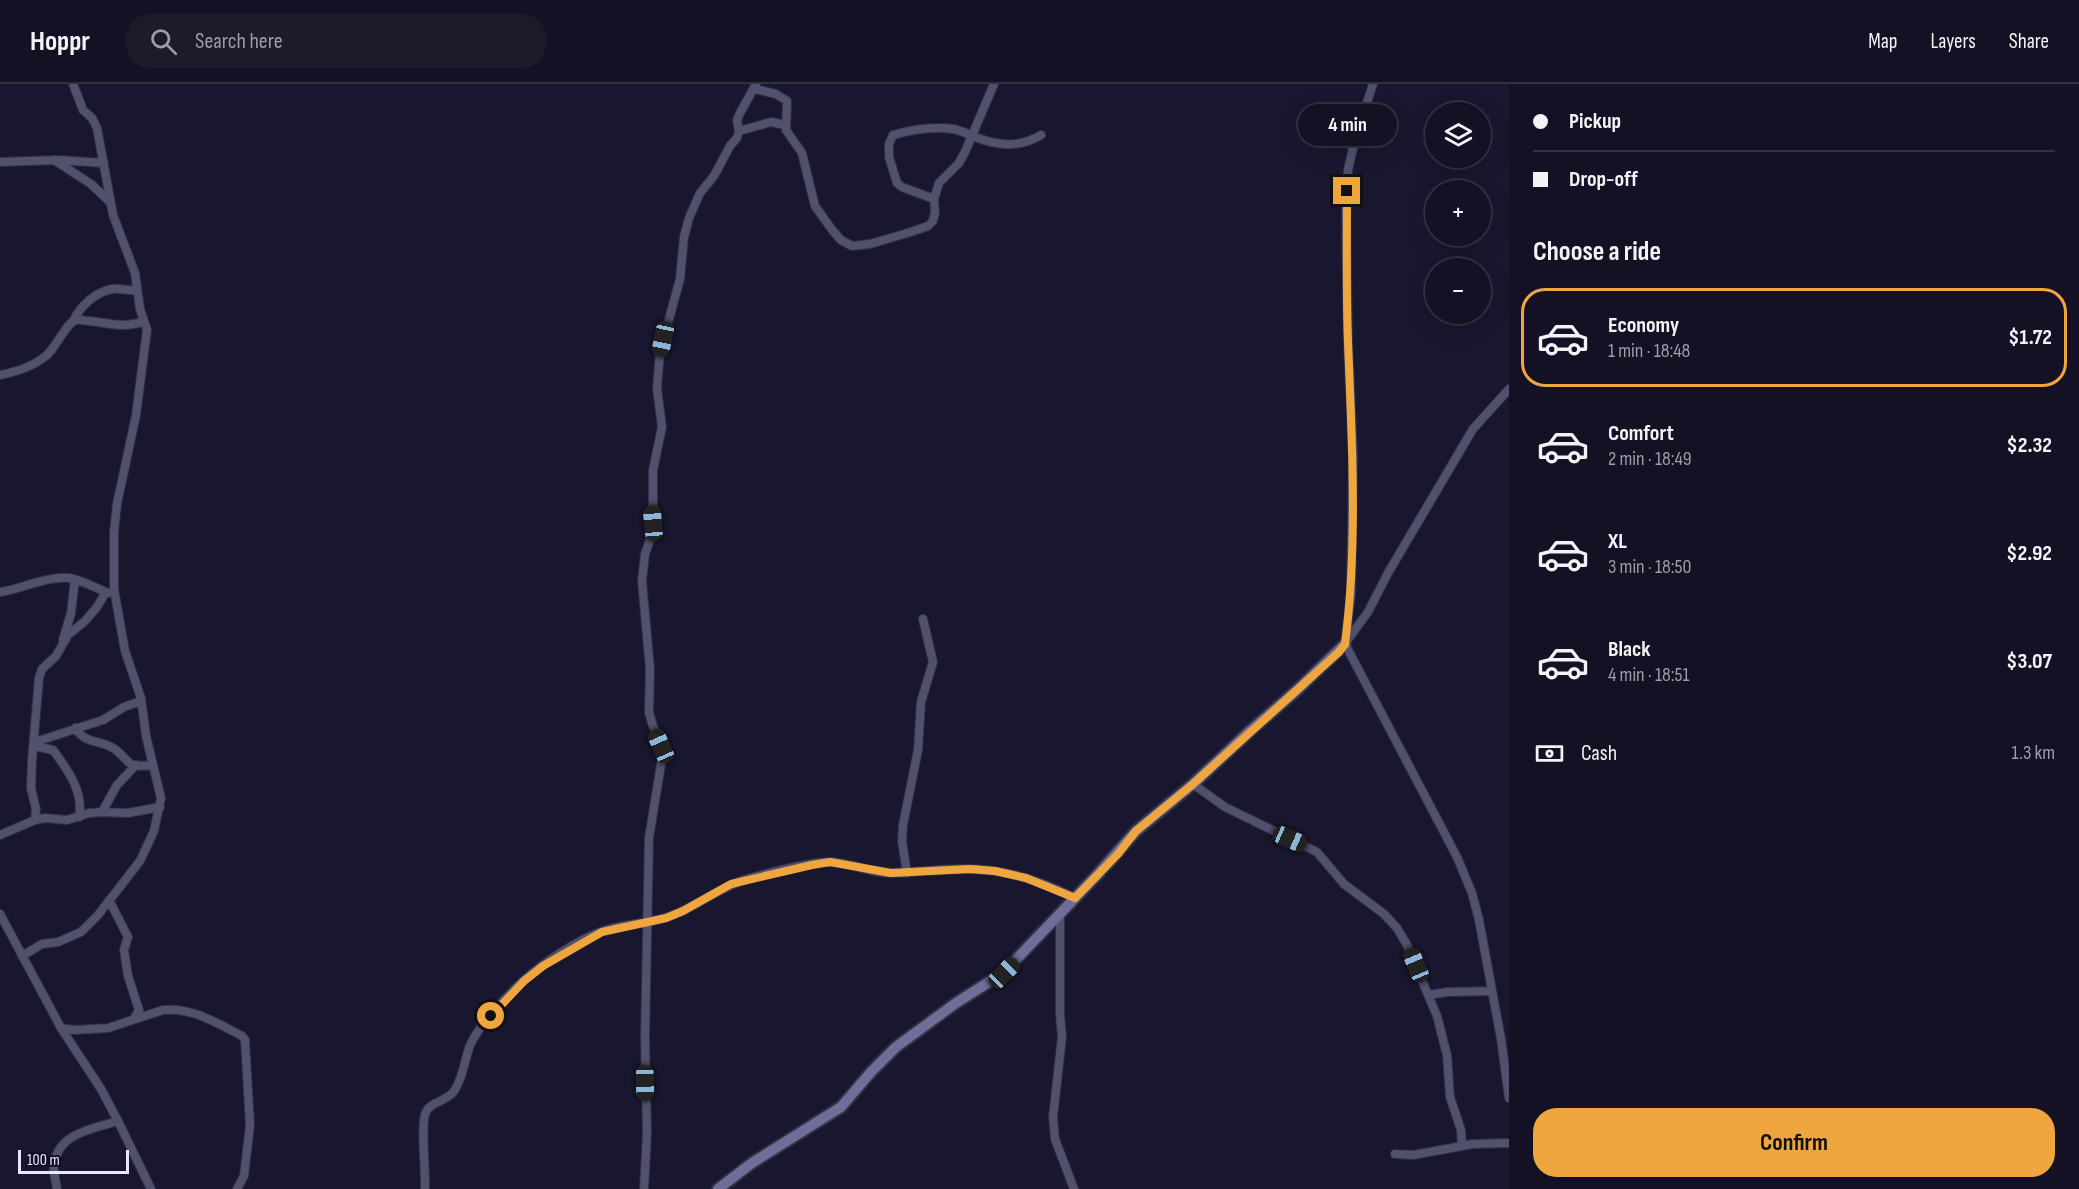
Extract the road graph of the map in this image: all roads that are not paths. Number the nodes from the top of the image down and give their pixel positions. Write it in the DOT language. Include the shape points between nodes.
graph roads {
  1 [pos="74,84"];
  2 [pos="994,84"];
  3 [pos="1373,84"];
  4 [pos="755,86"];
  5 [pos="784,124"];
  6 [pos="739,132"];
  7 [pos="1041,135"];
  8 [pos="971,136"];
  9 [pos="54,160"];
  10 [pos="0,162"];
  11 [pos="104,163"];
  12 [pos="934,199"];
  13 [pos="111,203"];
  14 [pos="137,290"];
  15 [pos="74,320"];
  16 [pos="144,321"];
  17 [pos="0,375"];
  18 [pos="1509,389"];
  19 [pos="75,580"];
  20 [pos="0,592"];
  21 [pos="105,592"];
  22 [pos="115,596"];
  23 [pos="923,619"];
  24 [pos="62,643"];
  25 [pos="1345,644"];
  26 [pos="141,701"];
  27 [pos="75,728"];
  28 [pos="35,744"];
  29 [pos="136,765"];
  30 [pos="153,766"];
  31 [pos="1193,784"];
  32 [pos="159,807"];
  33 [pos="102,812"];
  34 [pos="79,817"];
  35 [pos="35,820"];
  36 [pos="0,835"];
  37 [pos="907,873"];
  38 [pos="1075,898"];
  39 [pos="109,900"];
  40 [pos="1060,913"];
  41 [pos="0,914"];
  42 [pos="647,922"];
  43 [pos="22,956"];
  44 [pos="1491,991"];
  45 [pos="1428,994"];
  46 [pos="134,1019"];
  47 [pos="61,1028"];
  48 [pos="1509,1098"];
  49 [pos="118,1120"];
  50 [pos="1509,1143"];
  51 [pos="1462,1146"];
  52 [pos="1395,1154"];
  53 [pos="57,1189"];
  54 [pos="151,1189"];
  55 [pos="237,1189"];
  56 [pos="425,1189"];
  57 [pos="644,1189"];
  58 [pos="718,1189"];
  59 [pos="1074,1189"];
  1 -- 11 [label="street" via="83,111 97,128"];
  2 -- 8 [label="street"];
  3 -- 25 [label="street" via="1351,151 1347,181 1353,456 1351,594"];
  4 -- 5 [label="street" via="787,101"];
  4 -- 6 [label="street" via="737,120"];
  5 -- 6 [label="street" via="771,122"];
  5 -- 12 [label="street" via="802,153 815,206 846,244 870,244 928,226 934,217"];
  6 -- 42 [label="street" via="688,218 680,279 658,367 662,427 653,470 653,531 645,554 642,599 650,669 649,711 662,758 651,826"];
  7 -- 8 [label="street" via="1018,145 990,143"];
  8 -- 12 [label="street" via="958,163 941,179"];
  8 -- 12 [label="street" via="954,129 923,128 893,135 889,157 897,183"];
  9 -- 10 [label="street"];
  9 -- 11 [label="street"];
  9 -- 13 [label="street" via="91,184"];
  11 -- 13 [label="street"];
  13 -- 14 [label="street"];
  14 -- 15 [label="street" via="112,289 100,294"];
  14 -- 16 [label="street"];
  15 -- 16 [label="street" via="119,326"];
  15 -- 17 [label="street" via="38,361"];
  16 -- 22 [label="street" via="147,330 140,388 114,532"];
  18 -- 25 [label="street" via="1473,429 1368,612"];
  19 -- 20 [label="street" via="57,578"];
  19 -- 21 [label="street"];
  19 -- 24 [label="street"];
  21 -- 22 [label="street"];
  21 -- 24 [label="street" via="97,607"];
  22 -- 26 [label="street" via="125,651"];
  23 -- 37 [label="street" via="933,662 921,702 918,750 903,825"];
  24 -- 28 [label="street" via="39,678"];
  25 -- 31 [label="main road"];
  25 -- 44 [label="street" via="1461,866 1479,920"];
  26 -- 27 [label="street" via="104,720"];
  26 -- 30 [label="street"];
  27 -- 28 [label="street"];
  27 -- 29 [label="street" via="81,736 114,748"];
  28 -- 34 [label="street" via="53,750 70,772 80,806"];
  28 -- 35 [label="street" via="31,788"];
  29 -- 30 [label="street"];
  29 -- 33 [label="street" via="117,785"];
  30 -- 32 [label="street" via="161,798"];
  31 -- 38 [label="main road" via="1136,831"];
  31 -- 45 [label="street" via="1225,807 1321,855 1344,884 1397,928"];
  32 -- 33 [label="street" via="128,813"];
  32 -- 39 [label="street" via="154,831 140,861"];
  33 -- 34 [label="street"];
  34 -- 35 [label="street"];
  35 -- 36 [label="street"];
  37 -- 38 [label="street" via="995,871 1026,878"];
  37 -- 42 [label="street" via="830,862 812,865 731,884 683,911"];
  38 -- 40 [label="main road"];
  39 -- 43 [label="street" via="81,932 42,944"];
  39 -- 46 [label="street" via="128,937 125,957 139,1010"];
  40 -- 58 [label="main road" via="1004,973 896,1047 841,1107"];
  40 -- 59 [label="street" via="1062,1037 1053,1117 1055,1139"];
  41 -- 43 [label="street"];
  42 -- 56 [label="street" via="602,932 557,956 524,981 482,1027 469,1048 453,1094 426,1112"];
  42 -- 57 [label="street"];
  43 -- 47 [label="street"];
  44 -- 45 [label="street"];
  44 -- 48 [label="street"];
  45 -- 51 [label="street" via="1447,1056 1448,1083"];
  46 -- 47 [label="street" via="108,1028"];
  46 -- 55 [label="street" via="167,1010 195,1012 244,1038 250,1125 244,1176"];
  47 -- 49 [label="street"];
  49 -- 53 [label="street" via="65,1140 58,1149 54,1167"];
  49 -- 54 [label="street"];
  50 -- 51 [label="street"];
  51 -- 52 [label="street" via="1413,1155"];
}
